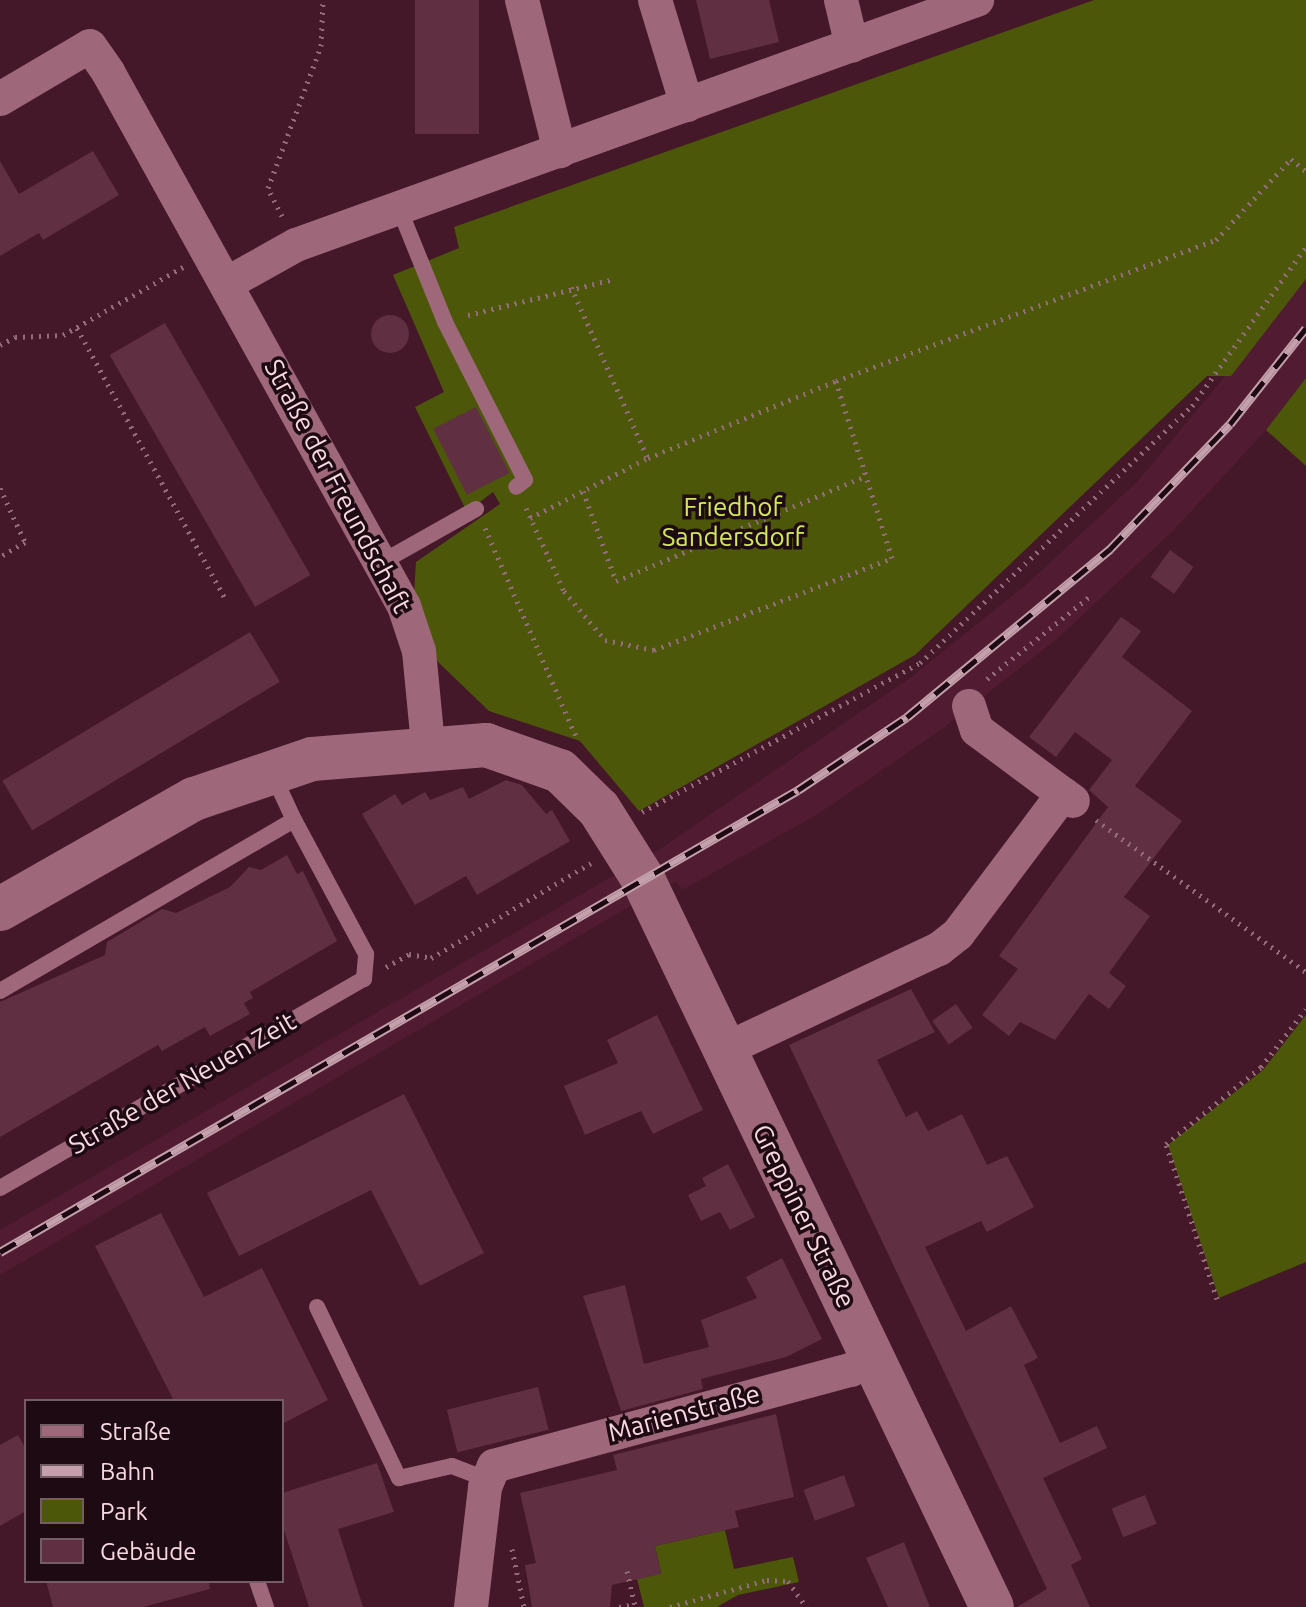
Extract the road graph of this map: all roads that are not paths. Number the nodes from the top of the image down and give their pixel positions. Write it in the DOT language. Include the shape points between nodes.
graph roads {
  1 [pos="522,0"];
  2 [pos="655,0"];
  3 [pos="841,0"];
  4 [pos="960,3"];
  5 [pos="852,46"];
  6 [pos="0,99"];
  7 [pos="687,105"];
  8 [pos="560,151"];
  9 [pos="399,208"];
  10 [pos="228,283"];
  11 [pos="516,487"];
  12 [pos="476,509"];
  13 [pos="382,562"];
  14 [pos="969,706"];
  15 [pos="428,745"];
  16 [pos="271,770"];
  17 [pos="294,820"];
  18 [pos="0,909"];
  19 [pos="0,991"];
  20 [pos="724,1050"];
  21 [pos="0,1188"];
  22 [pos="317,1307"];
  23 [pos="872,1358"];
  24 [pos="491,1473"];
  25 [pos="258,1583"];
  26 [pos="984,1604"];
  27 [pos="266,1607"];
  28 [pos="471,1607"];
  1 -- 8 [label="street"];
  2 -- 7 [label="street"];
  3 -- 5 [label="street"];
  4 -- 5 [label="street"];
  5 -- 7 [label="street"];
  6 -- 10 [label="street, Straße der Freundschaft" via="90,46"];
  7 -- 8 [label="street"];
  8 -- 9 [label="street"];
  9 -- 10 [label="street" via="296,245"];
  9 -- 11 [label="lane" via="445,322 525,480"];
  10 -- 13 [label="street, Straße der Freundschaft"];
  12 -- 13 [label="lane"];
  13 -- 15 [label="street, Straße der Freundschaft" via="419,651"];
  14 -- 20 [label="street" via="977,730 1068,798 958,934 939,949"];
  15 -- 16 [label="street"];
  15 -- 20 [label="street, Greppiner Straße" via="510,749 582,787 618,836"];
  16 -- 17 [label="lane"];
  16 -- 18 [label="street" via="194,799"];
  17 -- 19 [label="lane"];
  17 -- 21 [label="lane, Straße der Neuen Zeit" via="366,954 364,979"];
  20 -- 23 [label="street, Greppiner Straße"];
  22 -- 24 [label="lane" via="399,1478 452,1466"];
  23 -- 24 [label="street, Marienstraße" via="851,1370"];
  23 -- 26 [label="street, Greppiner Straße"];
  24 -- 28 [label="street"];
  25 -- 27 [label="lane"];
}
